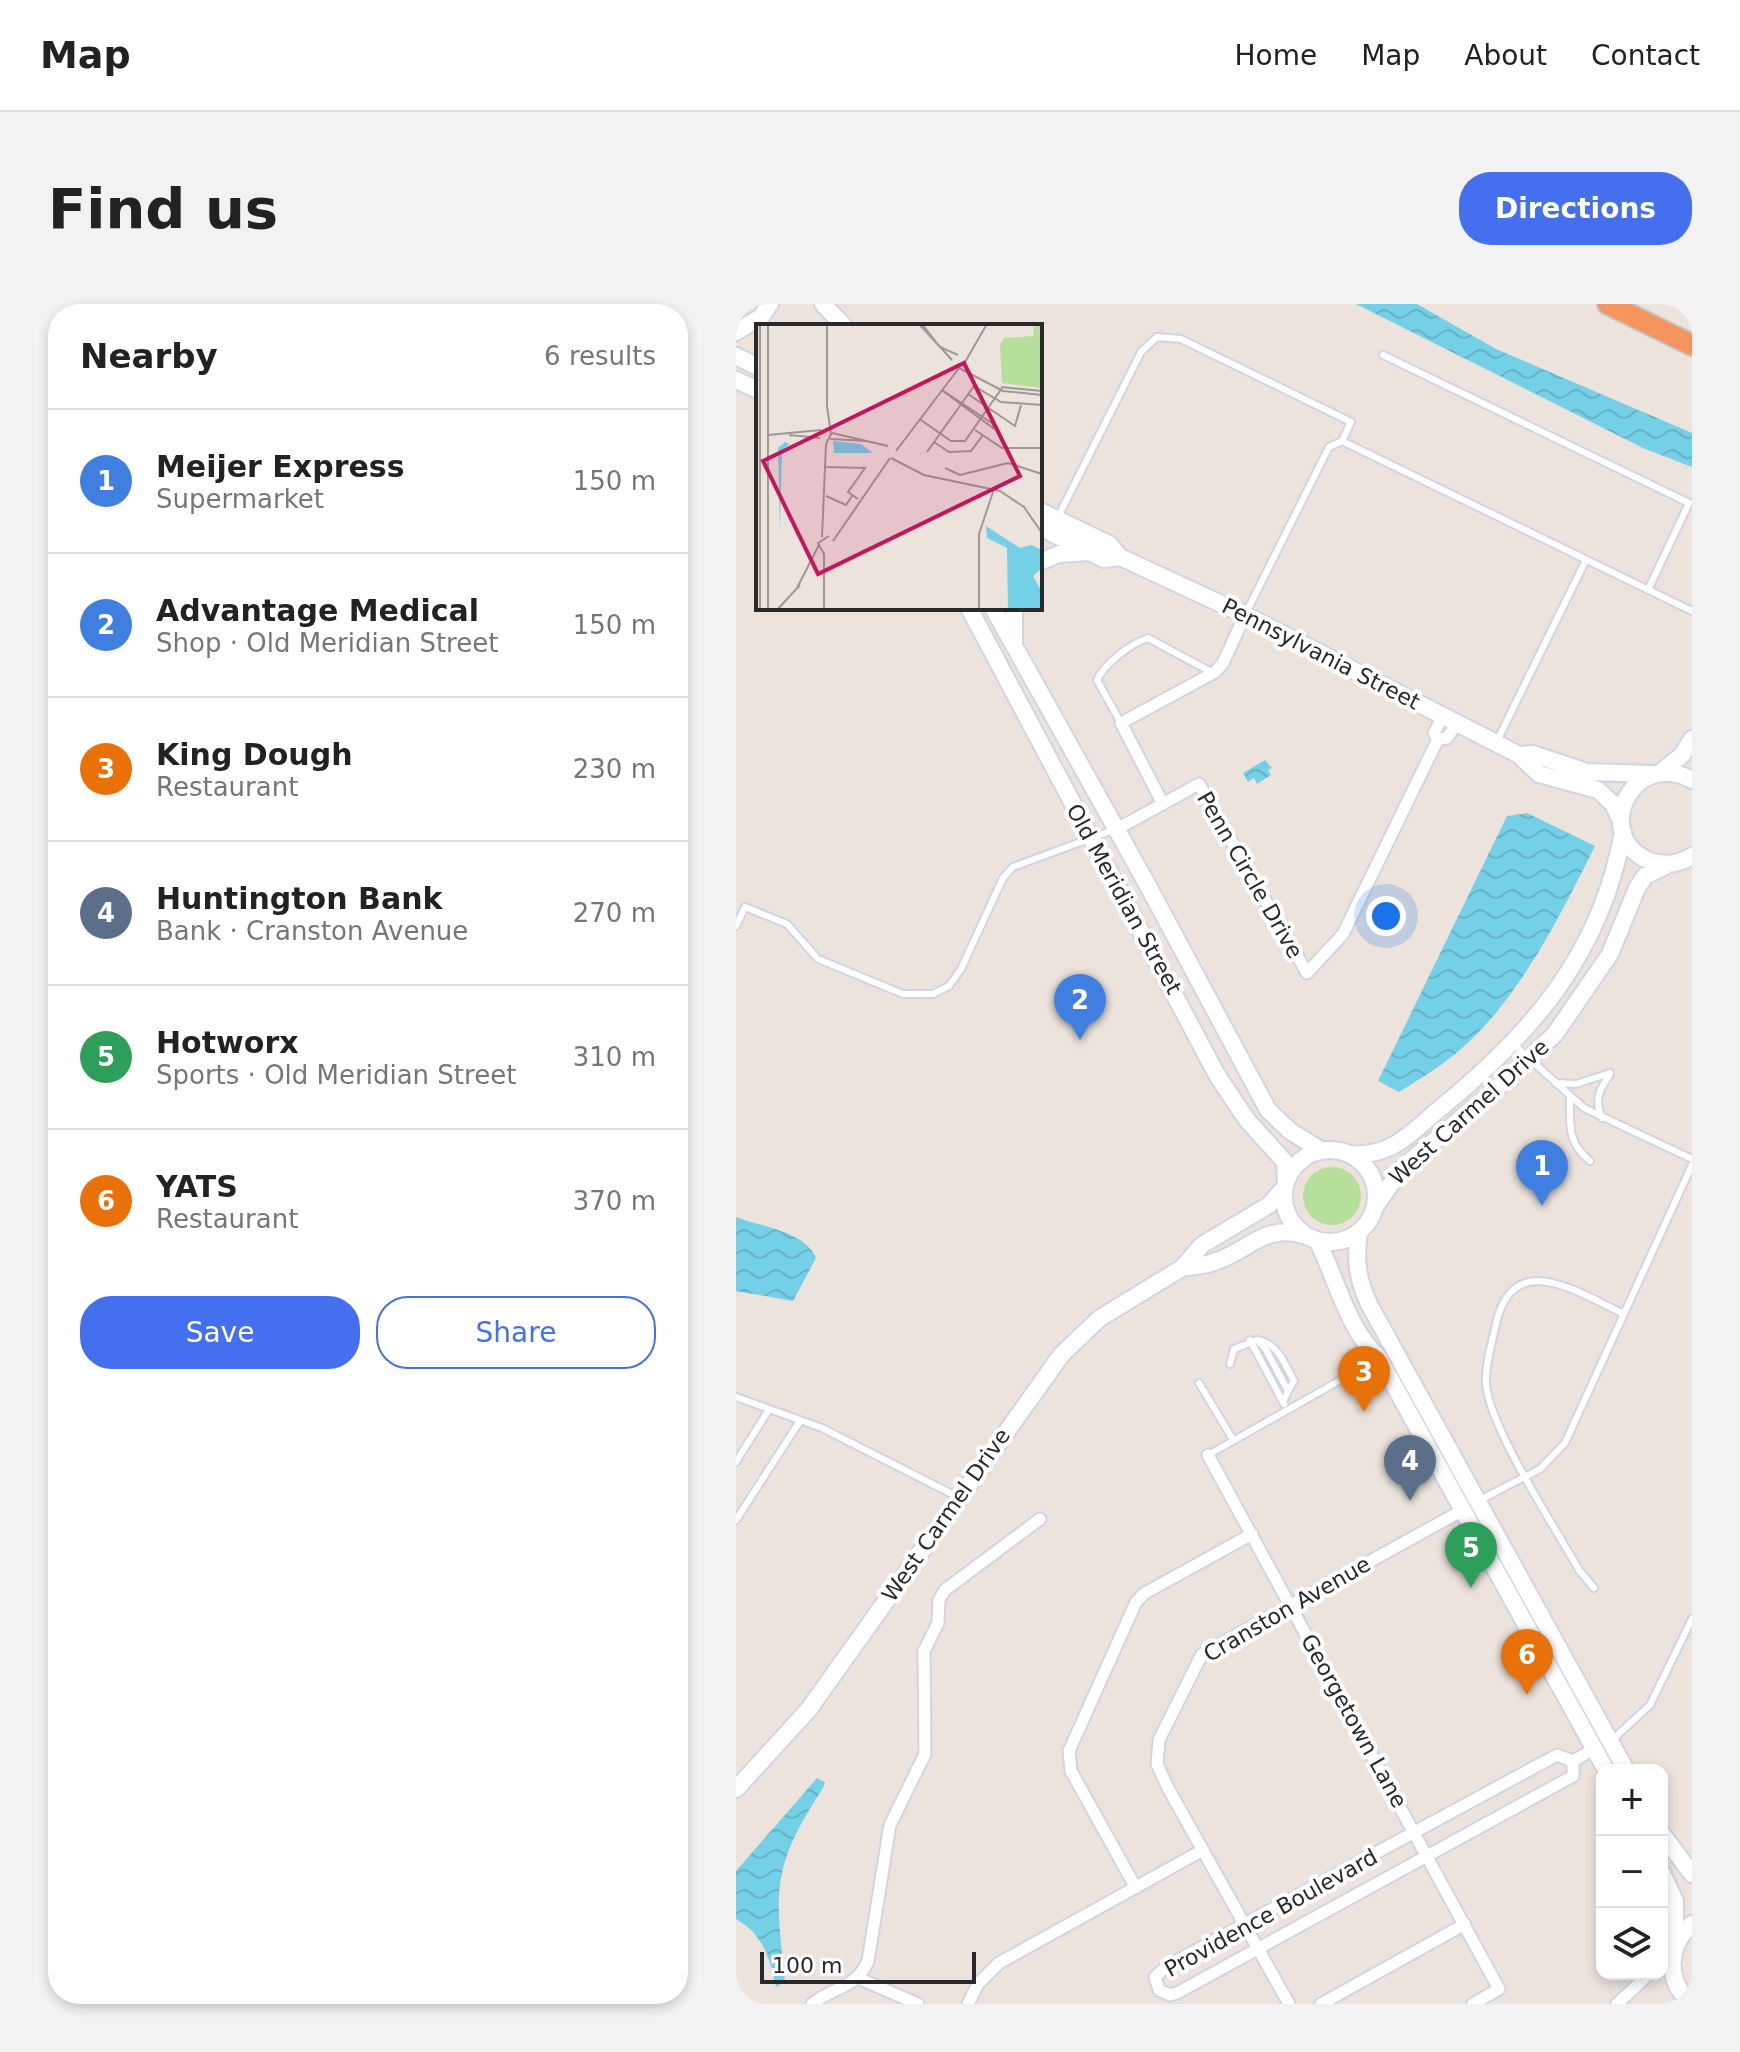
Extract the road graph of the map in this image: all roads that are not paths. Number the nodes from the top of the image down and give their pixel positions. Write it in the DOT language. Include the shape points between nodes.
graph roads {
  1 [pos="770,304"];
  2 [pos="823,304"];
  3 [pos="1608,304"];
  4 [pos="842,324"];
  5 [pos="736,332"];
  6 [pos="1692,345"];
  7 [pos="1383,355"];
  8 [pos="736,356"];
  9 [pos="756,366"];
  10 [pos="736,380"];
  11 [pos="756,389"];
  12 [pos="1342,441"];
  13 [pos="1042,512"];
  14 [pos="1057,519"];
  15 [pos="1042,528"];
  16 [pos="1092,552"];
  17 [pos="1120,557"];
  18 [pos="1586,560"];
  19 [pos="1042,561"];
  20 [pos="1648,590"];
  21 [pos="970,610"];
  22 [pos="994,610"];
  23 [pos="1014,610"];
  24 [pos="1692,611"];
  25 [pos="1245,615"];
  26 [pos="1014,643"];
  27 [pos="1213,673"];
  28 [pos="1450,719"];
  29 [pos="1121,723"];
  30 [pos="1692,739"];
  31 [pos="1496,743"];
  32 [pos="1519,755"];
  33 [pos="1657,774"];
  34 [pos="1692,780"];
  35 [pos="1163,804"];
  36 [pos="1622,827"];
  37 [pos="1117,829"];
  38 [pos="1089,836"];
  39 [pos="1684,861"];
  40 [pos="736,926"];
  41 [pos="1512,1043"];
  42 [pos="1530,1059"];
  43 [pos="1555,1083"];
  44 [pos="1570,1097"];
  45 [pos="1602,1118"];
  46 [pos="1322,1151"];
  47 [pos="1349,1154"];
  48 [pos="1590,1161"];
  49 [pos="1692,1162"];
  50 [pos="1286,1185"];
  51 [pos="1375,1207"];
  52 [pos="1359,1232"];
  53 [pos="1312,1238"];
  54 [pos="1182,1268"];
  55 [pos="1624,1314"];
  56 [pos="1253,1340"];
  57 [pos="1379,1358"];
  58 [pos="1230,1364"];
  59 [pos="1199,1383"];
  60 [pos="736,1397"];
  61 [pos="1283,1402"];
  62 [pos="1287,1409"];
  63 [pos="768,1411"];
  64 [pos="800,1421"];
  65 [pos="1232,1438"];
  66 [pos="1208,1455"];
  67 [pos="736,1462"];
  68 [pos="1526,1476"];
  69 [pos="960,1497"];
  70 [pos="1478,1501"];
  71 [pos="1463,1510"];
  72 [pos="1040,1519"];
  73 [pos="736,1520"];
  74 [pos="1252,1534"];
  75 [pos="1594,1588"];
  76 [pos="1291,1604"];
  77 [pos="1692,1619"];
  78 [pos="1610,1741"];
  79 [pos="1594,1749"];
  80 [pos="1573,1761"];
  81 [pos="1603,1764"];
  82 [pos="1623,1764"];
  83 [pos="736,1789"];
  84 [pos="1414,1834"];
  85 [pos="1664,1836"];
  86 [pos="1203,1850"];
  87 [pos="1427,1857"];
  88 [pos="1692,1874"];
  89 [pos="1668,1886"];
  90 [pos="1136,1888"];
  91 [pos="1245,1923"];
  92 [pos="1465,1924"];
  93 [pos="1692,1924"];
  94 [pos="1259,1949"];
  95 [pos="1670,1951"];
  96 [pos="858,1978"];
  97 [pos="1643,1980"];
  98 [pos="812,2004"];
  99 [pos="918,2004"];
  100 [pos="968,2004"];
  101 [pos="1289,2004"];
  102 [pos="1321,2004"];
  103 [pos="1473,2004"];
  104 [pos="1617,2004"];
  105 [pos="1692,2004"];
  1 -- 5 [label="main road" via="761,317"];
  2 -- 4 [label="main road"];
  3 -- 6 [label="highway"];
  7 -- 20 [label="lane" via="1689,503"];
  8 -- 9 [label="main road"];
  10 -- 11 [label="main road"];
  12 -- 14 [label="lane" via="1351,422 1181,339 1157,337 1141,352"];
  12 -- 18 [label="lane"];
  12 -- 25 [label="lane" via="1329,447"];
  13 -- 14 [label="main road, Pennsylvania Street"];
  14 -- 17 [label="main road, Pennsylvania Street" via="1109,544"];
  15 -- 16 [label="main road, Pennsylvania Street"];
  16 -- 17 [label="main road, Pennsylvania Street" via="1104,559"];
  16 -- 19 [label="main road"];
  17 -- 25 [label="main road, Pennsylvania Street"];
  18 -- 20 [label="lane"];
  18 -- 31 [label="lane"];
  20 -- 24 [label="lane"];
  21 -- 38 [label="main road, Old Meridian Street"];
  22 -- 26 [label="main road, Old Meridian Street"];
  23 -- 26 [label="main road"];
  25 -- 27 [label="street"];
  25 -- 28 [label="main road, Pennsylvania Street"];
  26 -- 37 [label="main road, Old Meridian Street"];
  27 -- 29 [label="street"];
  27 -- 29 [label="lane" via="1148,638 1139,641 1097,680"];
  28 -- 31 [label="main road, Pennsylvania Street"];
  28 -- 35 [label="street, Penn Circle Drive" via="1447,738 1438,739 1343,934 1307,973 1199,784"];
  29 -- 35 [label="street, Penn Circle Drive"];
  30 -- 33 [label="main road" via="1682,755"];
  31 -- 32 [label="main road, Pennsylvania Street"];
  32 -- 33 [label="main road, Pennsylvania Street" via="1533,754 1587,772"];
  32 -- 36 [label="main road, Pennsylvania Street" via="1539,774 1598,790 1613,804"];
  33 -- 34 [label="main road, Pennsylvania Street"];
  33 -- 36 [label="main road, West Carmel Drive" via="1631,789 1623,804"];
  35 -- 37 [label="street, Penn Circle Drive"];
  36 -- 39 [label="main road, Pennsylvania Street" via="1641,856"];
  36 -- 41 [label="main road, West Carmel Drive" via="1615,874 1594,929 1561,982"];
  37 -- 38 [label="lane"];
  37 -- 46 [label="main road, Old Meridian Street" via="1268,1110"];
  38 -- 40 [label="lane" via="1013,867 961,969 949,986 933,994 903,994 818,959 787,924 745,907"];
  38 -- 50 [label="main road, Old Meridian Street" via="1222,1084 1285,1162"];
  39 -- 42 [label="main road, West Carmel Drive" via="1645,876 1595,979 1571,1015"];
  41 -- 42 [label="lane"];
  41 -- 47 [label="main road, West Carmel Drive" via="1488,1071 1396,1146"];
  42 -- 43 [label="lane"];
  42 -- 51 [label="main road, West Carmel Drive" via="1402,1168"];
  43 -- 44 [label="lane"];
  43 -- 45 [label="lane" via="1576,1084 1610,1073 1596,1105"];
  44 -- 45 [label="lane"];
  44 -- 48 [label="lane" via="1572,1140"];
  45 -- 49 [label="lane"];
  46 -- 47 [label="main road"];
  46 -- 50 [label="main road" via="1304,1158"];
  47 -- 51 [label="main road" via="1373,1180"];
  49 -- 55 [label="lane"];
  50 -- 53 [label="main road" via="1288,1215"];
  50 -- 54 [label="main road, West Carmel Drive" via="1269,1205 1202,1245"];
  51 -- 52 [label="main road"];
  52 -- 53 [label="main road" via="1339,1241"];
  52 -- 70 [label="main road" via="1359,1285"];
  53 -- 54 [label="main road, West Carmel Drive" via="1276,1231 1214,1262"];
  53 -- 57 [label="main road" via="1352,1318"];
  54 -- 69 [label="main road, West Carmel Drive" via="1100,1318 1062,1354"];
  55 -- 68 [label="lane" via="1565,1443 1550,1461"];
  55 -- 68 [label="lane" via="1553,1281 1528,1281 1505,1298 1486,1369 1488,1396"];
  56 -- 58 [label="lane" via="1234,1349"];
  56 -- 61 [label="lane"];
  56 -- 61 [label="lane" via="1265,1348 1288,1391"];
  57 -- 62 [label="lane"];
  57 -- 71 [label="main road"];
  59 -- 65 [label="lane"];
  60 -- 63 [label="lane"];
  61 -- 62 [label="lane"];
  62 -- 65 [label="lane"];
  63 -- 64 [label="lane"];
  63 -- 67 [label="lane"];
  64 -- 69 [label="lane" via="877,1453"];
  64 -- 73 [label="lane"];
  65 -- 66 [label="lane"];
  66 -- 74 [label="street, Georgetown Lane"];
  68 -- 70 [label="lane"];
  68 -- 75 [label="lane"];
  69 -- 83 [label="main road, West Carmel Drive" via="809,1709"];
  70 -- 78 [label="main road"];
  71 -- 76 [label="street, Cranston Avenue"];
  71 -- 79 [label="main road"];
  72 -- 96 [label="street" via="945,1590 939,1600 938,1623 924,1651 925,1754 890,1825 868,1961"];
  74 -- 76 [label="street, Georgetown Lane"];
  74 -- 90 [label="street" via="1136,1602 1069,1751 1068,1760"];
  76 -- 84 [label="street, Georgetown Lane"];
  76 -- 86 [label="street, Cranston Avenue" via="1202,1654 1157,1749 1157,1764"];
  77 -- 78 [label="lane" via="1650,1705"];
  78 -- 82 [label="main road"];
  79 -- 80 [label="street, Providence Boulevard"];
  79 -- 81 [label="main road"];
  80 -- 84 [label="street, Providence Boulevard" via="1557,1755"];
  80 -- 87 [label="street, Providence Boulevard" via="1573,1776"];
  84 -- 87 [label="street, Georgetown Lane"];
  84 -- 91 [label="street, Providence Boulevard"];
  85 -- 88 [label="main road"];
  86 -- 90 [label="street"];
  86 -- 91 [label="street"];
  87 -- 92 [label="street, Georgetown Lane"];
  87 -- 94 [label="street, Providence Boulevard"];
  89 -- 95 [label="main road" via="1675,1901"];
  90 -- 100 [label="street" via="999,1963"];
  91 -- 94 [label="street"];
  91 -- 94 [label="street, Providence Boulevard" via="1167,1966 1155,1984 1164,1994 1177,1993"];
  92 -- 102 [label="street"];
  92 -- 103 [label="street, Georgetown Lane" via="1499,1989"];
  93 -- 95 [label="main road"];
  94 -- 101 [label="street"];
  95 -- 105 [label="main road" via="1675,1980"];
  96 -- 98 [label="street"];
  96 -- 99 [label="street"];
  97 -- 104 [label="street"];
}
